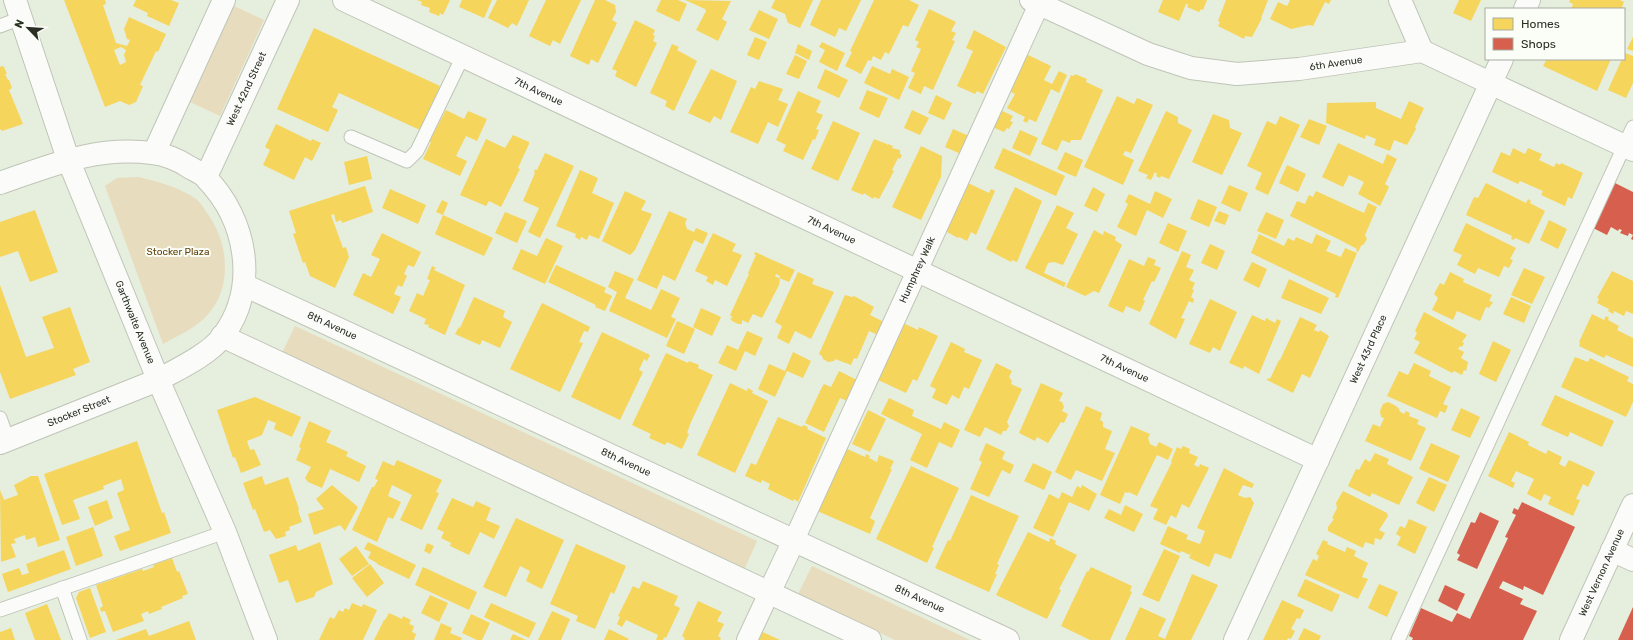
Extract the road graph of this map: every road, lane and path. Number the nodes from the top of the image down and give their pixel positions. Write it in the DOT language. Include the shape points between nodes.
graph roads {
  1 [pos="224,0"];
  2 [pos="288,0"];
  3 [pos="344,0"];
  4 [pos="1400,0"];
  5 [pos="1037,1"];
  6 [pos="18,9"];
  7 [pos="0,26"];
  8 [pos="1422,51"];
  9 [pos="463,56"];
  10 [pos="1502,60"];
  11 [pos="1491,83"];
  12 [pos="351,137"];
  13 [pos="1630,141"];
  14 [pos="154,153"];
  15 [pos="68,159"];
  16 [pos="206,177"];
  17 [pos="0,183"];
  18 [pos="917,271"];
  19 [pos="244,285"];
  20 [pos="222,336"];
  21 [pos="158,380"];
  22 [pos="0,418"];
  23 [pos="4,442"];
  24 [pos="1318,460"];
  25 [pos="1633,505"];
  26 [pos="224,532"];
  27 [pos="794,540"];
  28 [pos="1612,550"];
  29 [pos="1633,560"];
  30 [pos="62,588"];
  31 [pos="769,593"];
  32 [pos="0,610"];
  33 [pos="80,640"];
  34 [pos="266,640"];
  35 [pos="747,640"];
  36 [pos="870,640"];
  37 [pos="1008,640"];
  38 [pos="1235,640"];
  39 [pos="1398,640"];
  40 [pos="1571,640"];
  1 -- 14 [label="street"];
  2 -- 16 [label="street, West 42nd Street"];
  3 -- 9 [label="street, 7th Avenue"];
  4 -- 8 [label="street"];
  5 -- 8 [label="street, 6th Avenue" via="1148,54 1191,68 1229,73 1299,69"];
  5 -- 18 [label="street, Humphrey Walk"];
  6 -- 7 [label="lane"];
  6 -- 15 [label="street, Garthwaite Avenue"];
  8 -- 11 [label="street"];
  9 -- 12 [label="lane" via="417,151 407,161"];
  9 -- 18 [label="street, 7th Avenue"];
  10 -- 11 [label="street, West 43rd Place"];
  11 -- 13 [label="street"];
  11 -- 24 [label="street, West 43rd Place"];
  13 -- 39 [label="lane"];
  14 -- 15 [label="street" via="124,152"];
  14 -- 16 [label="street" via="180,161"];
  15 -- 17 [label="street"];
  15 -- 21 [label="street, Garthwaite Avenue"];
  16 -- 19 [label="street" via="224,201 237,226 244,253"];
  18 -- 24 [label="street, 7th Avenue"];
  18 -- 27 [label="street, Humphrey Walk"];
  19 -- 20 [label="street" via="236,312"];
  19 -- 27 [label="street, 8th Avenue"];
  20 -- 21 [label="street" via="196,359"];
  20 -- 31 [label="street"];
  21 -- 23 [label="street, Stocker Street"];
  21 -- 26 [label="street, Garthwaite Avenue"];
  22 -- 23 [label="lane"];
  24 -- 38 [label="street, West 43rd Place"];
  25 -- 28 [label="street, West Vernon Avenue"];
  26 -- 30 [label="lane"];
  26 -- 34 [label="street, Garthwaite Avenue"];
  27 -- 31 [label="street"];
  27 -- 37 [label="street, 8th Avenue"];
  28 -- 29 [label="street"];
  28 -- 40 [label="street, West Vernon Avenue"];
  30 -- 32 [label="lane"];
  30 -- 33 [label="lane"];
  31 -- 35 [label="street"];
  31 -- 36 [label="street"];
}
